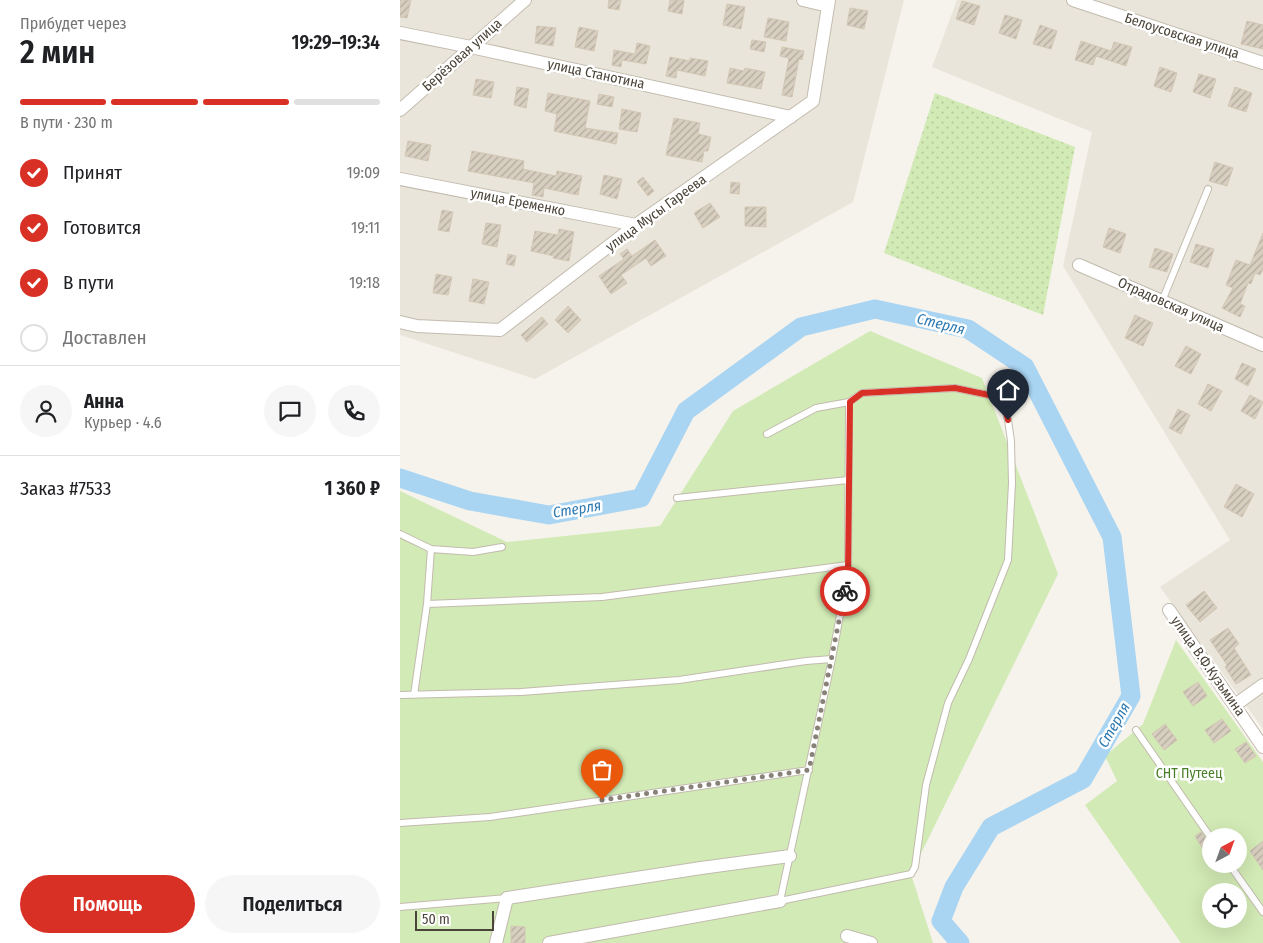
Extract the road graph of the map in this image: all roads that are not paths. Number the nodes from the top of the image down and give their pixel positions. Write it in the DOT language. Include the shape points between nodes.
graph roads {
  1 [pos="524,0"];
  2 [pos="803,0"];
  3 [pos="1073,0"];
  4 [pos="828,3"];
  5 [pos="400,33"];
  6 [pos="471,47"];
  7 [pos="1263,63"];
  8 [pos="400,110"];
  9 [pos="791,117"];
  10 [pos="400,179"];
  11 [pos="1208,189"];
  12 [pos="636,226"];
  13 [pos="1079,265"];
  14 [pos="1162,301"];
  15 [pos="400,322"];
  16 [pos="1263,345"];
  17 [pos="850,402"];
  18 [pos="767,434"];
  19 [pos="848,480"];
  20 [pos="678,498"];
  21 [pos="400,534"];
  22 [pos="502,547"];
  23 [pos="431,549"];
  24 [pos="848,565"];
  25 [pos="427,604"];
  26 [pos="1169,610"];
  27 [pos="832,659"];
  28 [pos="1263,685"];
  29 [pos="400,695"];
  30 [pos="414,696"];
  31 [pos="1235,705"];
  32 [pos="1136,730"];
  33 [pos="1263,747"];
  34 [pos="809,770"];
  35 [pos="400,823"];
  36 [pos="1204,828"];
  37 [pos="790,856"];
  38 [pos="1235,873"];
  39 [pos="507,898"];
  40 [pos="780,901"];
  41 [pos="400,907"];
  42 [pos="1263,912"];
  43 [pos="848,936"];
  44 [pos="496,943"];
  45 [pos="549,943"];
  46 [pos="871,943"];
  1 -- 6 [label="street, Берёзовая улица"];
  2 -- 4 [label="street"];
  3 -- 7 [label="street, Белоусовская улица"];
  4 -- 9 [label="street, улица Мусы Гареева" via="813,101"];
  5 -- 6 [label="street, улица Станотина"];
  6 -- 8 [label="street, Берёзовая улица"];
  6 -- 9 [label="street, улица Станотина"];
  9 -- 12 [label="street, улица Мусы Гареева"];
  10 -- 12 [label="street, улица Еременко"];
  11 -- 14 [label="lane"];
  12 -- 15 [label="street, улица Мусы Гареева" via="500,330 417,326"];
  13 -- 14 [label="street, Отрадовская улица"];
  14 -- 16 [label="street, Отрадовская улица"];
  17 -- 18 [label="lane" via="816,408"];
  17 -- 19 [label="lane"];
  17 -- 40 [label="lane" via="862,393 955,388 989,395 1004,404 1011,441 1008,560 948,702 926,785 915,867 911,874"];
  19 -- 20 [label="lane"];
  19 -- 24 [label="lane"];
  21 -- 23 [label="lane"];
  22 -- 23 [label="lane" via="473,552"];
  23 -- 25 [label="lane"];
  24 -- 25 [label="lane" via="602,597"];
  24 -- 27 [label="lane"];
  25 -- 30 [label="lane"];
  26 -- 31 [label="street, улица В.Ф.Кузьмина"];
  27 -- 30 [label="lane" via="679,680"];
  27 -- 34 [label="lane"];
  28 -- 31 [label="street"];
  29 -- 30 [label="lane"];
  31 -- 33 [label="street, улица В.Ф.Кузьмина"];
  32 -- 36 [label="lane"];
  34 -- 35 [label="lane" via="490,817"];
  34 -- 37 [label="lane"];
  37 -- 39 [label="street"];
  37 -- 40 [label="lane"];
  38 -- 42 [label="lane"];
  39 -- 41 [label="lane"];
  39 -- 44 [label="street"];
  40 -- 45 [label="street"];
  43 -- 46 [label="street"];
}
